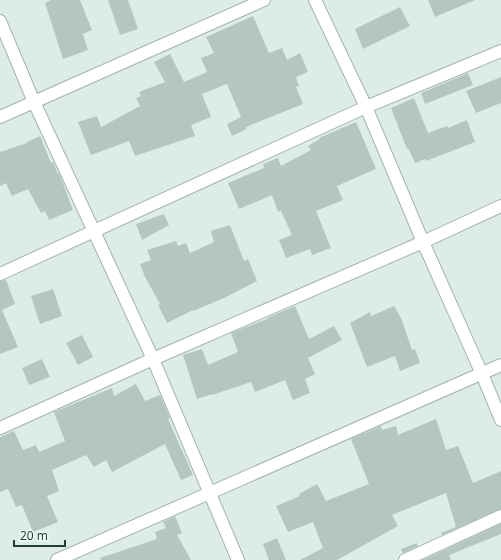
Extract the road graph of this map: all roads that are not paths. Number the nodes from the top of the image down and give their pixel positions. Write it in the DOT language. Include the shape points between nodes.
graph roads {
  1 [pos="264,0"];
  2 [pos="315,0"];
  3 [pos="0,21"];
  4 [pos="501,51"];
  5 [pos="34,102"];
  6 [pos="366,107"];
  7 [pos="0,117"];
  8 [pos="501,206"];
  9 [pos="93,233"];
  10 [pos="423,242"];
  11 [pos="0,274"];
  12 [pos="153,359"];
  13 [pos="501,365"];
  14 [pos="482,374"];
  15 [pos="501,420"];
  16 [pos="0,428"];
  17 [pos="210,493"];
  18 [pos="501,516"];
  19 [pos="57,560"];
  20 [pos="238,560"];
  21 [pos="405,560"];
  1 -- 5 [label="street"];
  2 -- 6 [label="street"];
  3 -- 5 [label="street"];
  4 -- 6 [label="street"];
  5 -- 7 [label="street"];
  5 -- 9 [label="street"];
  6 -- 9 [label="street"];
  6 -- 10 [label="street"];
  8 -- 10 [label="street"];
  9 -- 11 [label="street"];
  9 -- 12 [label="street"];
  10 -- 12 [label="street"];
  10 -- 14 [label="street"];
  12 -- 16 [label="street"];
  12 -- 17 [label="street"];
  13 -- 14 [label="street"];
  14 -- 15 [label="street"];
  14 -- 17 [label="street"];
  17 -- 19 [label="street"];
  17 -- 20 [label="street"];
  18 -- 21 [label="street"];
}
